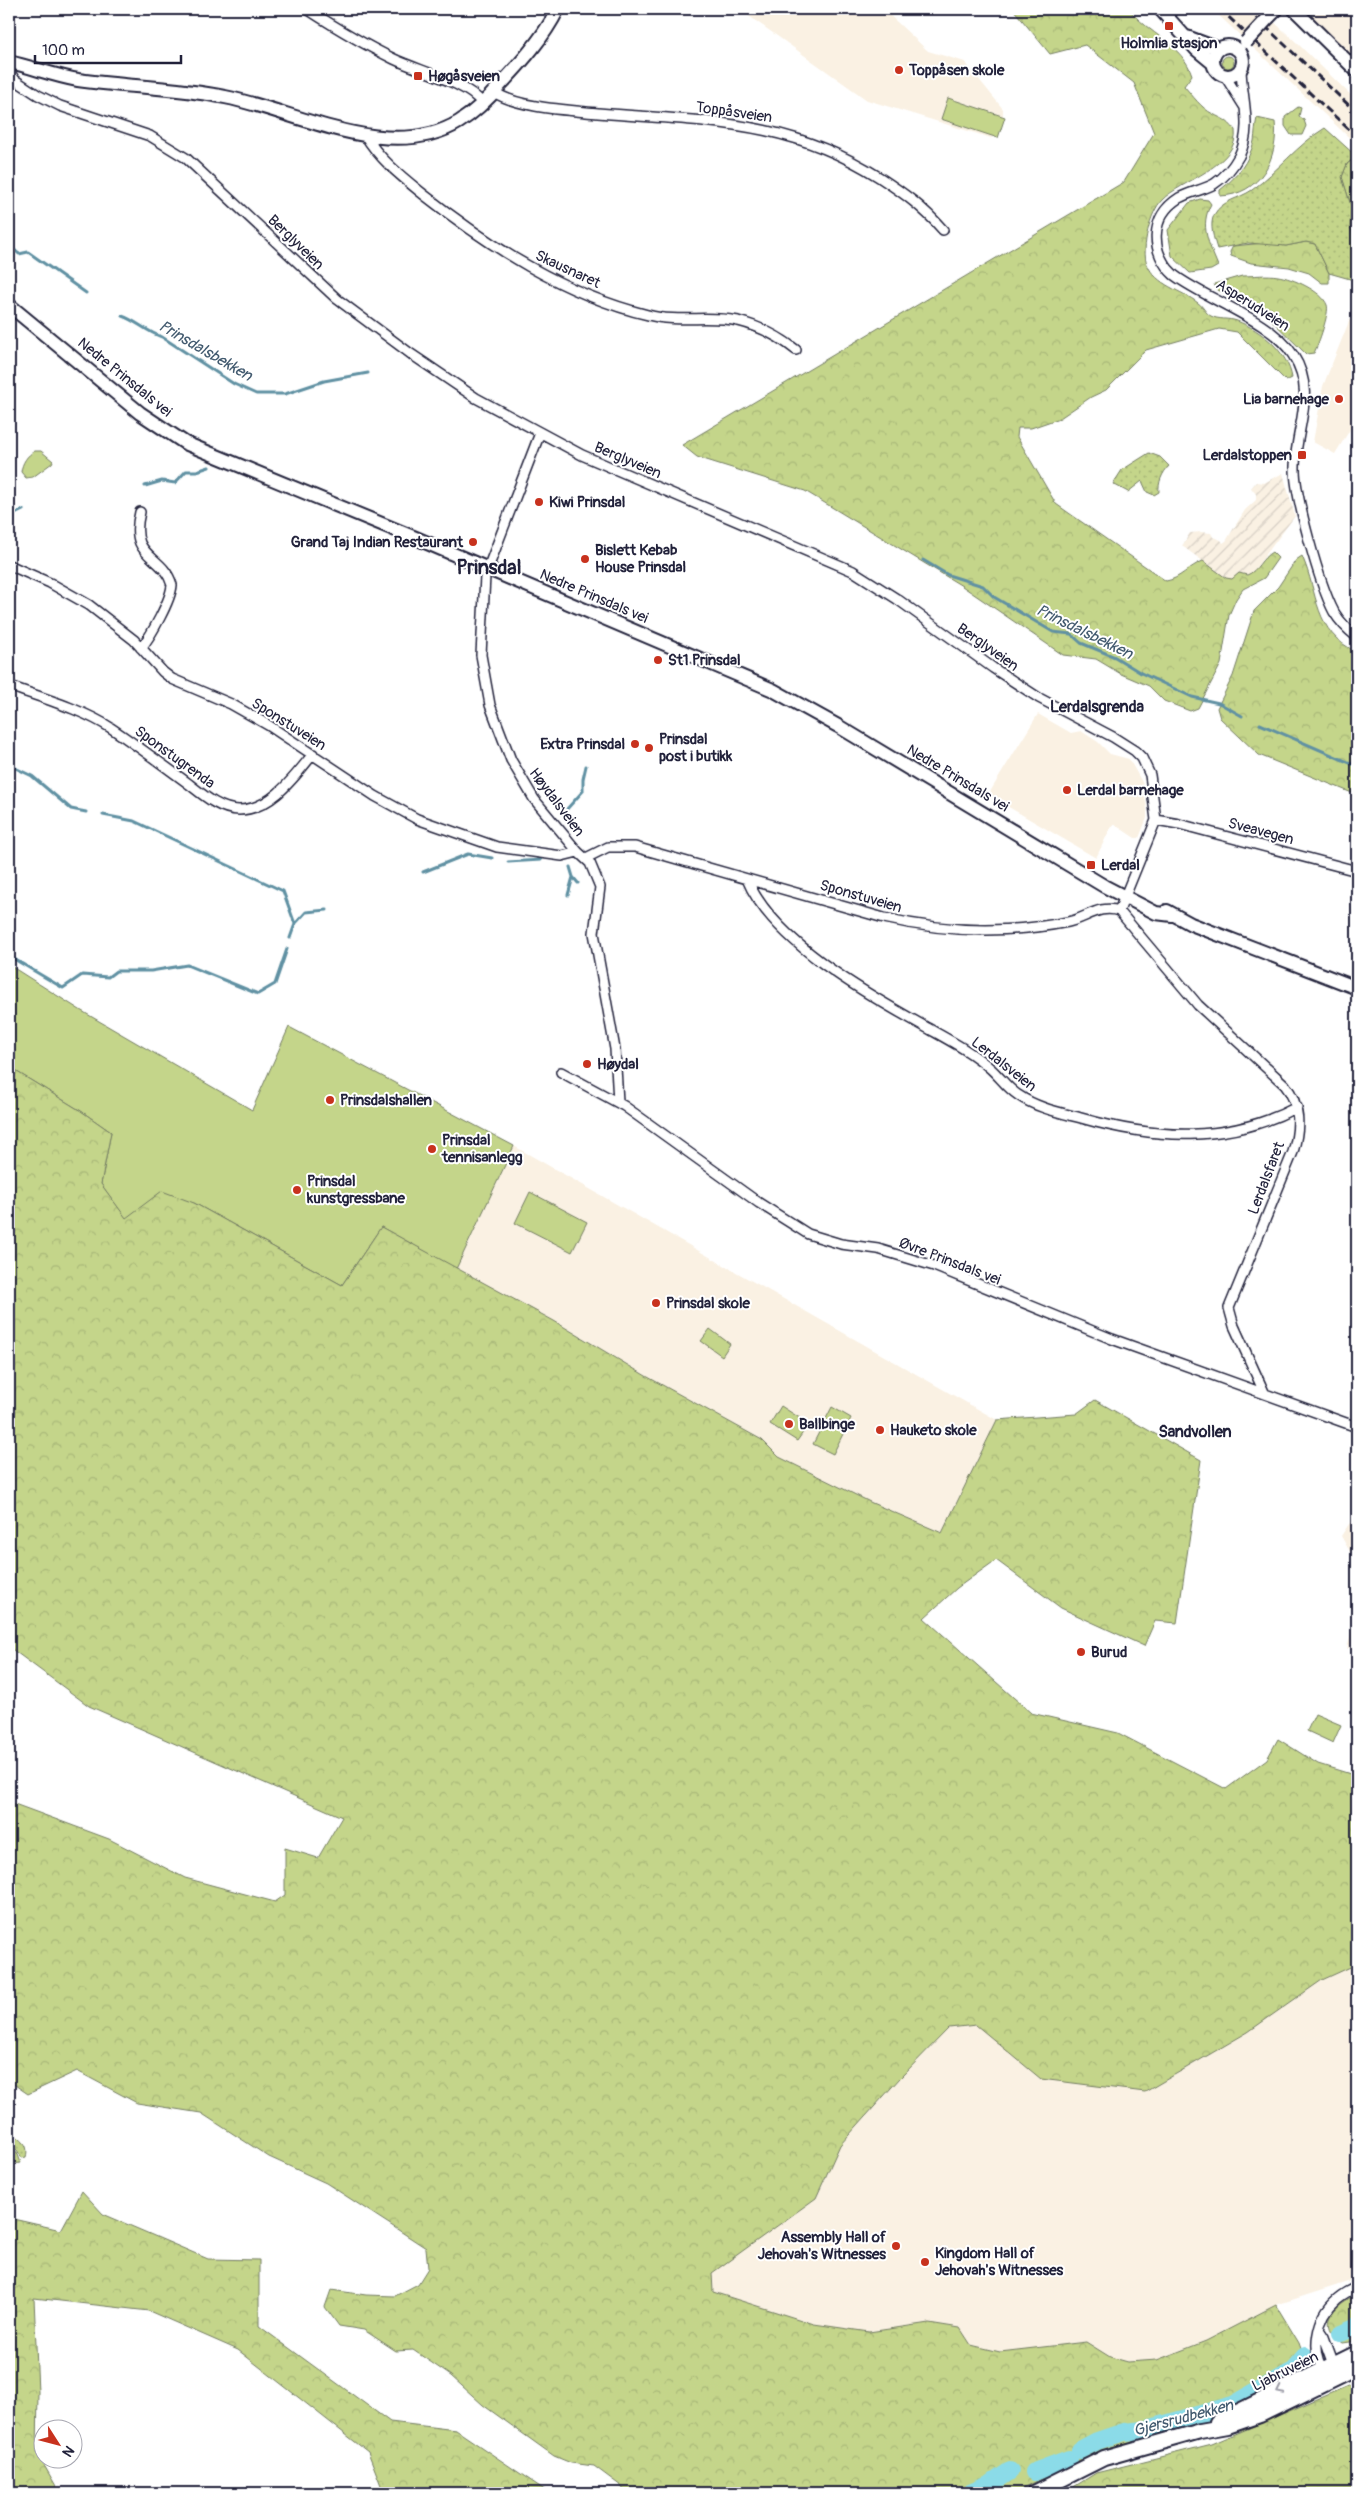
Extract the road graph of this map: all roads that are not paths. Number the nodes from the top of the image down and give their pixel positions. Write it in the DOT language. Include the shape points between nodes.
graph roads {
  1 [pos="307,9"];
  2 [pos="558,9"];
  3 [pos="1160,9"];
  4 [pos="1277,9"];
  5 [pos="1294,9"];
  6 [pos="1187,37"];
  7 [pos="1242,46"];
  8 [pos="1219,49"];
  9 [pos="9,62"];
  10 [pos="1213,63"];
  11 [pos="1241,70"];
  12 [pos="1357,70"];
  13 [pos="9,71"];
  14 [pos="1225,76"];
  15 [pos="494,92"];
  16 [pos="482,103"];
  17 [pos="1244,106"];
  18 [pos="365,135"];
  19 [pos="942,230"];
  20 [pos="9,305"];
  21 [pos="796,350"];
  22 [pos="540,433"];
  23 [pos="140,512"];
  24 [pos="9,566"];
  25 [pos="488,568"];
  26 [pos="1357,637"];
  27 [pos="141,648"];
  28 [pos="9,686"];
  29 [pos="313,754"];
  30 [pos="1156,820"];
  31 [pos="578,852"];
  32 [pos="586,858"];
  33 [pos="1357,871"];
  34 [pos="747,879"];
  35 [pos="1126,894"];
  36 [pos="1118,911"];
  37 [pos="1357,988"];
  38 [pos="561,1072"];
  39 [pos="618,1102"];
  40 [pos="1297,1107"];
  41 [pos="1264,1392"];
  42 [pos="1357,1427"];
  43 [pos="1357,2287"];
  44 [pos="1320,2332"];
  45 [pos="1357,2353"];
  46 [pos="1357,2368"];
  47 [pos="1331,2371"];
  48 [pos="1034,2493"];
  1 -- 16 [label="street" via="394,59 469,90"];
  2 -- 15 [label="main road" via="541,38"];
  3 -- 6 [label="main road, Asperudveien"];
  4 -- 7 [label="main road, bridge"];
  5 -- 12 [label="main road"];
  6 -- 8 [label="main road"];
  6 -- 10 [label="main road, Asperudveien"];
  7 -- 8 [label="main road"];
  7 -- 11 [label="main road, Asperudveien"];
  8 -- 10 [label="main road"];
  9 -- 18 [label="main road" via="70,79 157,86 225,97"];
  10 -- 14 [label="main road, Asperudveien" via="1218,73"];
  11 -- 14 [label="main road"];
  11 -- 17 [label="street, Asperudveien"];
  13 -- 22 [label="street, Berglyveien" via="15,80 60,106 150,136 186,158 344,305 463,390"];
  14 -- 17 [label="street, Asperudveien"];
  15 -- 16 [label="main road"];
  15 -- 19 [label="street, Toppåsveien" via="508,99 575,111 764,128 813,143 852,160 911,198"];
  16 -- 18 [label="main road" via="458,122 434,131 406,138"];
  17 -- 26 [label="street, Asperudveien" via="1247,133 1238,158 1220,179 1183,196 1165,210 1156,229 1156,250 1174,275 1276,337 1299,365 1306,401 1295,464 1298,492 1329,601 1343,624"];
  18 -- 21 [label="street, Skausnaret" via="372,147 403,178 444,210 482,238 542,273 648,315 738,322 776,336"];
  20 -- 25 [label="main road, Nedre Prinsdals vei" via="140,413 178,438"];
  22 -- 25 [label="street, Høydalsveien"];
  22 -- 30 [label="street, Berglyveien" via="582,455 835,562 877,586 1039,698 1135,751 1150,775"];
  23 -- 27 [label="street" via="137,529 142,548 167,574 172,585"];
  24 -- 27 [label="street, Sponstuveien" via="80,599 114,623"];
  25 -- 31 [label="street, Høydalsveien" via="482,602 481,655 495,720 522,781"];
  25 -- 35 [label="main road, Nedre Prinsdals vei" via="780,694 1041,846 1061,861"];
  27 -- 29 [label="street, Sponstuveien" via="172,679 231,704"];
  28 -- 29 [label="street, Sponstugrenda" via="112,728 207,798 229,809 250,808 271,798"];
  29 -- 31 [label="street, Sponstuveien" via="375,796 429,824 497,847 562,856"];
  30 -- 33 [label="street, Sveavegen"];
  30 -- 35 [label="street, Berglyveien"];
  31 -- 32 [label="street, Høydalsveien"];
  32 -- 34 [label="street, Sponstuveien" via="600,849 627,846"];
  32 -- 39 [label="street, Høydalsveien" via="600,887 594,933 615,1049"];
  34 -- 36 [label="street, Sponstuveien" via="917,926 964,931 1060,923 1106,908"];
  34 -- 40 [label="street, Lerdalsveien" via="780,926 834,972 971,1053 1017,1095 1038,1107 1149,1133 1188,1135 1241,1129 1264,1123"];
  35 -- 36 [label="street"];
  35 -- 37 [label="main road, Nedre Prinsdals vei" via="1156,912 1172,915"];
  36 -- 40 [label="street, Lerdalsfaret" via="1198,1005 1285,1085"];
  38 -- 39 [label="street, Øvre Prinsdals vei"];
  39 -- 41 [label="street, Øvre Prinsdals vei" via="808,1234 841,1244 878,1249 934,1266 1097,1333"];
  40 -- 41 [label="street, Lerdalsfaret" via="1298,1131 1293,1152 1229,1308"];
  41 -- 42 [label="street, Øvre Prinsdals vei"];
  43 -- 44 [label="street" via="1332,2303 1323,2317"];
  44 -- 47 [label="street"];
  44 -- 47 [label="street" via="1316,2342 1321,2366"];
  45 -- 47 [label="main road, Ljabruveien" via="1344,2358"];
  46 -- 47 [label="main road, Ljabruveien"];
  47 -- 48 [label="main road, Ljabruveien" via="1260,2415 1104,2458"];
}
